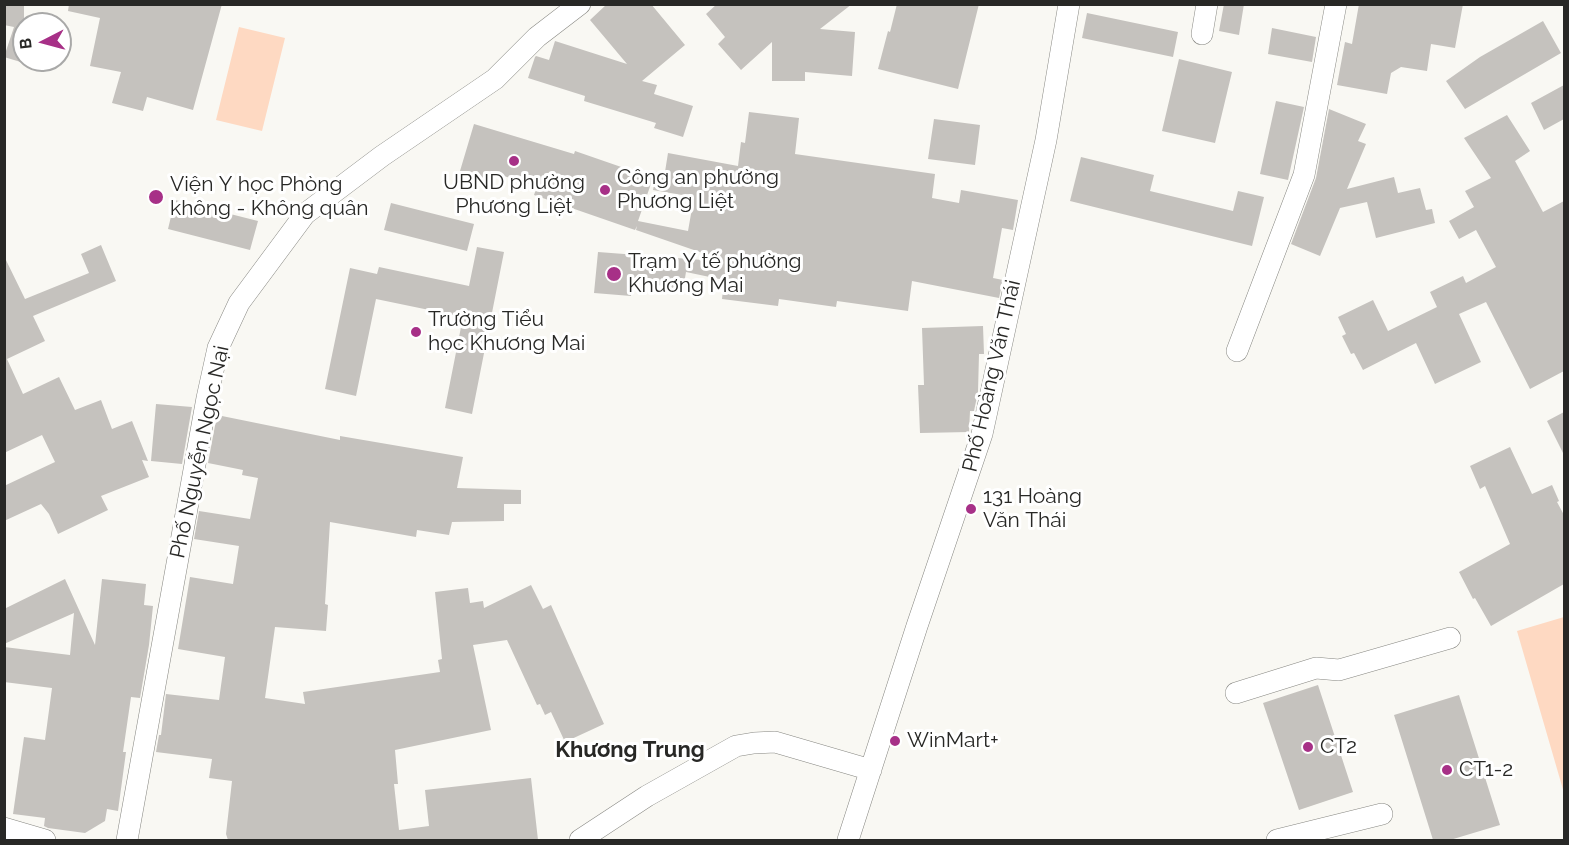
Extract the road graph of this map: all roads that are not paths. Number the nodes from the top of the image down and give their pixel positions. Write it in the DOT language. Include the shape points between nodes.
graph roads {
  1 [pos="580,4"];
  2 [pos="1069,4"];
  3 [pos="1207,4"];
  4 [pos="1335,4"];
  5 [pos="1202,34"];
  6 [pos="1237,351"];
  7 [pos="1450,638"];
  8 [pos="1236,693"];
  9 [pos="871,770"];
  10 [pos="1382,814"];
  11 [pos="4,828"];
  12 [pos="45,840"];
  13 [pos="127,840"];
  14 [pos="580,840"];
  15 [pos="848,840"];
  16 [pos="1277,840"];
  1 -- 13 [label="street, Phố Nguyễn Ngọc Nại" via="537,37 495,78 306,214 239,303 218,348 207,398"];
  2 -- 9 [label="street, Phố Hoàng Văn Thái" via="1046,140 982,434"];
  3 -- 5 [label="street"];
  4 -- 6 [label="street" via="1304,175"];
  7 -- 8 [label="street" via="1339,670 1316,668"];
  9 -- 14 [label="street" via="775,742 736,746 647,796"];
  9 -- 15 [label="street, Phố Hoàng Văn Thái"];
  10 -- 16 [label="street"];
  11 -- 12 [label="street"];
}
